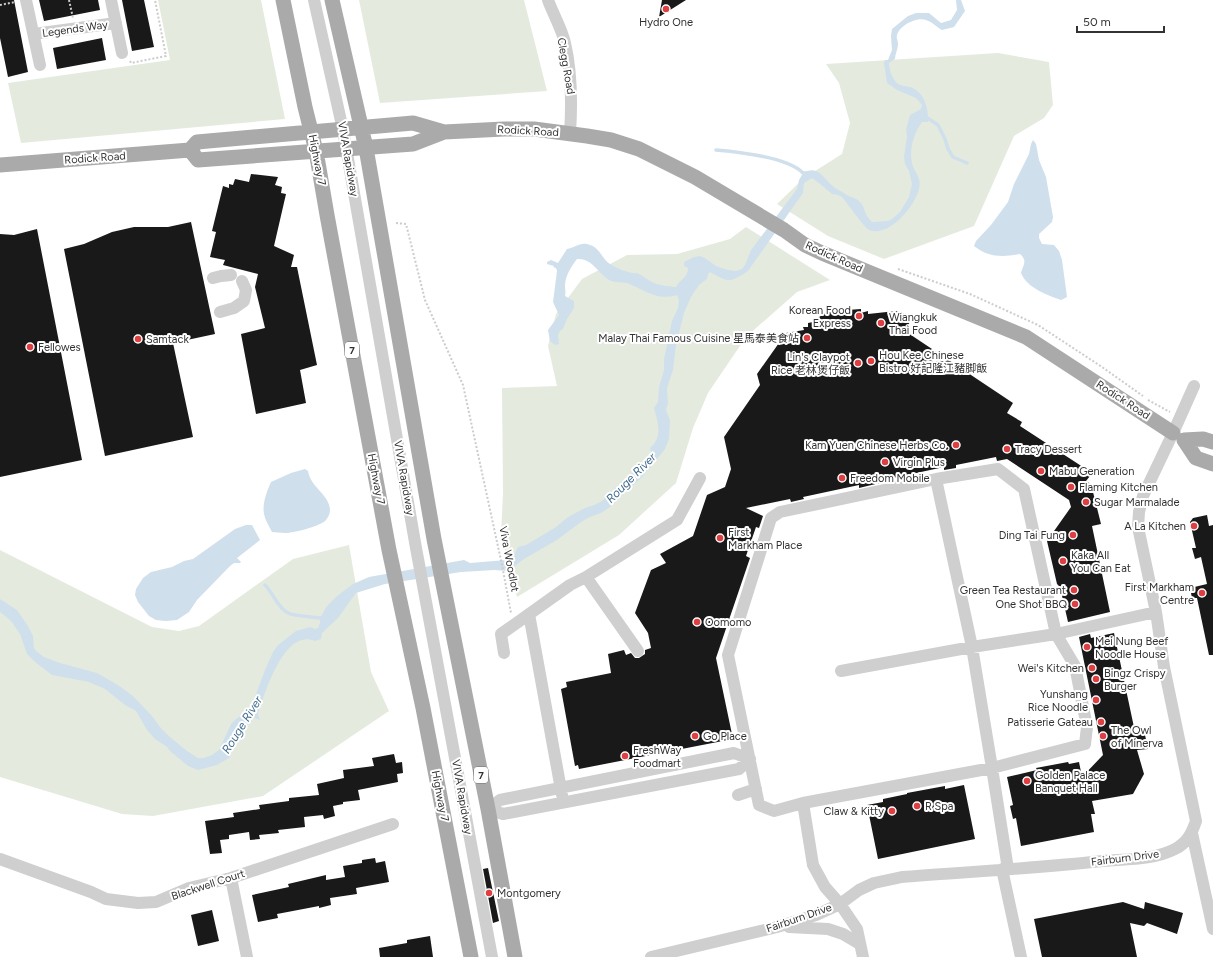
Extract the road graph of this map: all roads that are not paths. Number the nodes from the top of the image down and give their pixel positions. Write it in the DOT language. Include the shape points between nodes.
graph roads {
  1 [pos="111,0"];
  2 [pos="283,0"];
  3 [pos="314,0"];
  4 [pos="332,0"];
  5 [pos="548,0"];
  6 [pos="23,1"];
  7 [pos="116,24"];
  8 [pos="34,34"];
  9 [pos="122,53"];
  10 [pos="40,65"];
  11 [pos="360,128"];
  12 [pos="343,130"];
  13 [pos="312,132"];
  14 [pos="444,132"];
  15 [pos="570,134"];
  16 [pos="366,148"];
  17 [pos="190,150"];
  18 [pos="347,150"];
  19 [pos="316,151"];
  20 [pos="0,164"];
  21 [pos="231,275"];
  22 [pos="213,278"];
  23 [pos="242,281"];
  24 [pos="220,312"];
  25 [pos="1194,386"];
  26 [pos="1179,437"];
  27 [pos="1213,442"];
  28 [pos="1213,464"];
  29 [pos="700,478"];
  30 [pos="936,479"];
  31 [pos="586,577"];
  32 [pos="1156,612"];
  33 [pos="529,614"];
  34 [pos="1056,634"];
  35 [pos="972,647"];
  36 [pos="638,651"];
  37 [pos="504,653"];
  38 [pos="841,671"];
  39 [pos="750,759"];
  40 [pos="992,768"];
  41 [pos="560,788"];
  42 [pos="756,789"];
  43 [pos="738,795"];
  44 [pos="563,802"];
  45 [pos="804,803"];
  46 [pos="488,809"];
  47 [pos="393,824"];
  48 [pos="1192,832"];
  49 [pos="0,859"];
  50 [pos="1005,869"];
  51 [pos="231,878"];
  52 [pos="840,904"];
  53 [pos="777,927"];
  54 [pos="1213,929"];
  55 [pos="860,944"];
  56 [pos="247,957"];
  57 [pos="471,957"];
  58 [pos="492,957"];
  59 [pos="515,957"];
  60 [pos="651,957"];
  61 [pos="863,957"];
  62 [pos="1021,957"];
  1 -- 7 [label="street, Legends Way"];
  2 -- 13 [label="main road, Highway 7 / 7"];
  3 -- 12 [label="street, VIVA Rapidway"];
  4 -- 11 [label="main road, 7"];
  5 -- 15 [label="street, Clegg Road" via="565,42 572,82"];
  6 -- 8 [label="street, Legends Way"];
  7 -- 8 [label="street, Legends Way"];
  7 -- 9 [label="street, Legends Way"];
  8 -- 10 [label="street, Legends Way"];
  11 -- 12 [label="main road, Rodick Road"];
  11 -- 14 [label="main road, Rodick Road" via="413,123"];
  11 -- 16 [label="main road, 7"];
  12 -- 13 [label="main road, Rodick Road"];
  12 -- 18 [label="street, VIVA Rapidway"];
  13 -- 17 [label="main road, Rodick Road" via="197,142"];
  13 -- 19 [label="main road, Highway 7 / 7"];
  14 -- 15 [label="main road, Rodick Road" via="526,129"];
  14 -- 16 [label="main road, Rodick Road" via="413,144"];
  15 -- 26 [label="main road, Rodick Road" via="611,140 639,149 707,184 805,245 1026,337"];
  16 -- 18 [label="main road, Rodick Road"];
  16 -- 46 [label="main road, 7" via="434,539"];
  17 -- 19 [label="main road, Rodick Road" via="198,160"];
  17 -- 20 [label="main road, Rodick Road"];
  18 -- 19 [label="main road, Rodick Road"];
  18 -- 58 [label="street, VIVA Rapidway" via="416,548"];
  19 -- 57 [label="main road, Highway 7 / 7" via="389,550 423,708"];
  21 -- 22 [label="street"];
  23 -- 24 [label="street" via="246,290 244,301 234,308"];
  25 -- 26 [label="street"];
  26 -- 27 [label="main road"];
  26 -- 28 [label="main road, Rodick Road" via="1196,458"];
  26 -- 32 [label="street" via="1142,496 1139,512 1138,526"];
  29 -- 31 [label="street" via="677,520"];
  30 -- 34 [label="street" via="998,469 1024,489"];
  30 -- 35 [label="street"];
  30 -- 39 [label="street" via="780,512 771,518 728,655"];
  31 -- 33 [label="street" via="570,585"];
  31 -- 36 [label="street"];
  32 -- 34 [label="street"];
  32 -- 48 [label="street" via="1164,667 1196,821"];
  33 -- 37 [label="street" via="502,634"];
  33 -- 41 [label="street"];
  34 -- 35 [label="street"];
  34 -- 40 [label="street" via="1075,666 1086,727 1085,744"];
  35 -- 38 [label="street"];
  35 -- 40 [label="street"];
  39 -- 41 [label="street" via="734,753"];
  39 -- 42 [label="street"];
  39 -- 44 [label="street" via="739,769"];
  40 -- 45 [label="street"];
  40 -- 50 [label="street"];
  41 -- 44 [label="street"];
  41 -- 46 [label="street" via="500,800"];
  42 -- 43 [label="street"];
  42 -- 45 [label="street" via="759,804 774,810"];
  44 -- 46 [label="street" via="503,814"];
  45 -- 52 [label="street" via="813,865 825,887"];
  46 -- 59 [label="main road, 7"];
  47 -- 51 [label="street, Blackwell Court"];
  48 -- 50 [label="street, Fairburn Drive" via="1184,844 1156,856"];
  48 -- 54 [label="street"];
  49 -- 51 [label="street, Blackwell Court" via="106,899 138,903 156,902 189,888"];
  50 -- 52 [label="street, Fairburn Drive" via="902,876 874,883"];
  50 -- 62 [label="street"];
  51 -- 56 [label="street"];
  52 -- 53 [label="street, Fairburn Drive" via="816,915"];
  52 -- 55 [label="street" via="857,929"];
  53 -- 55 [label="street" via="828,929"];
  53 -- 60 [label="street, Fairburn Drive"];
  55 -- 61 [label="street"];
}
